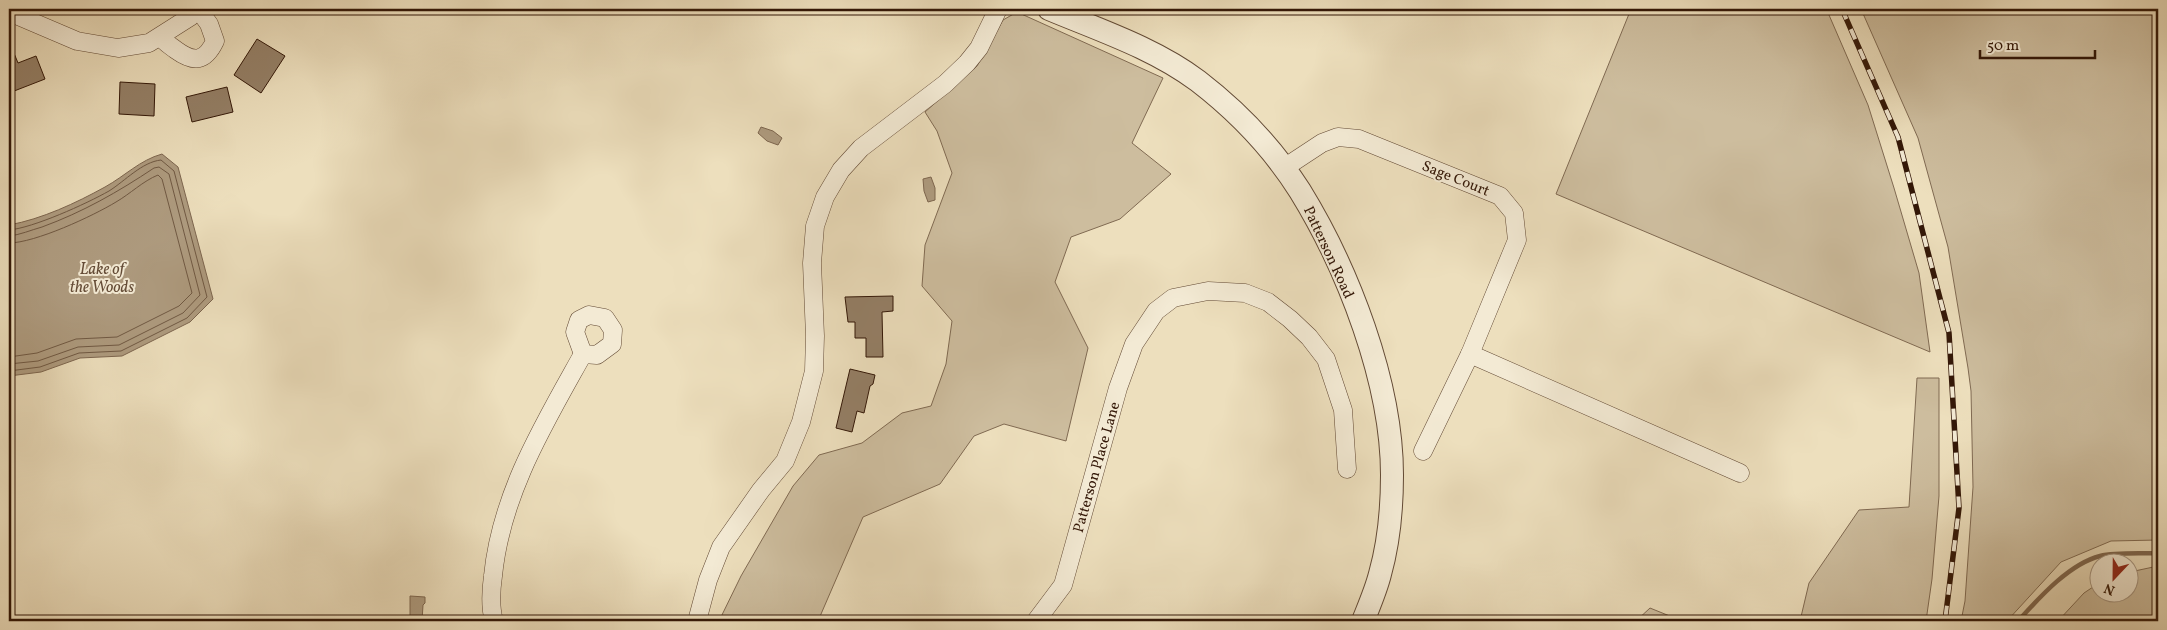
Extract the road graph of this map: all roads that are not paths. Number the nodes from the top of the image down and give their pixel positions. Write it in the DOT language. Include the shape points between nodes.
graph roads {
  1 [pos="198,9"];
  2 [pos="998,9"];
  3 [pos="1049,9"];
  4 [pos="9,12"];
  5 [pos="161,37"];
  6 [pos="1284,168"];
  7 [pos="583,354"];
  8 [pos="1470,354"];
  9 [pos="1423,452"];
  10 [pos="1347,469"];
  11 [pos="1740,473"];
  12 [pos="494,621"];
  13 [pos="697,621"];
  14 [pos="1036,621"];
  15 [pos="1363,621"];
  1 -- 5 [label="street"];
  1 -- 5 [label="street" via="209,24 215,41 209,53 198,59 186,57"];
  2 -- 13 [label="street" via="979,48 967,63 945,84 861,148 841,170 825,197 815,226 812,263 814,370 802,422 785,461 721,547"];
  3 -- 6 [label="street, Patterson Road" via="1147,51 1198,81 1256,135"];
  4 -- 5 [label="street" via="77,41 118,48 150,44"];
  6 -- 8 [label="street, Sage Court" via="1322,143 1338,137 1359,139 1500,196 1514,213 1517,240"];
  6 -- 15 [label="street, Patterson Road" via="1317,220 1347,284 1385,403 1392,473 1387,543"];
  7 -- 12 [label="street" via="532,446 514,486 494,561 491,592"];
  8 -- 9 [label="street, Sage Court"];
  8 -- 11 [label="street"];
  10 -- 14 [label="street, Patterson Place Lane" via="1343,410 1326,359 1290,318 1268,302 1245,293 1208,290 1173,298 1156,311 1134,344 1118,388 1063,585"];
}
